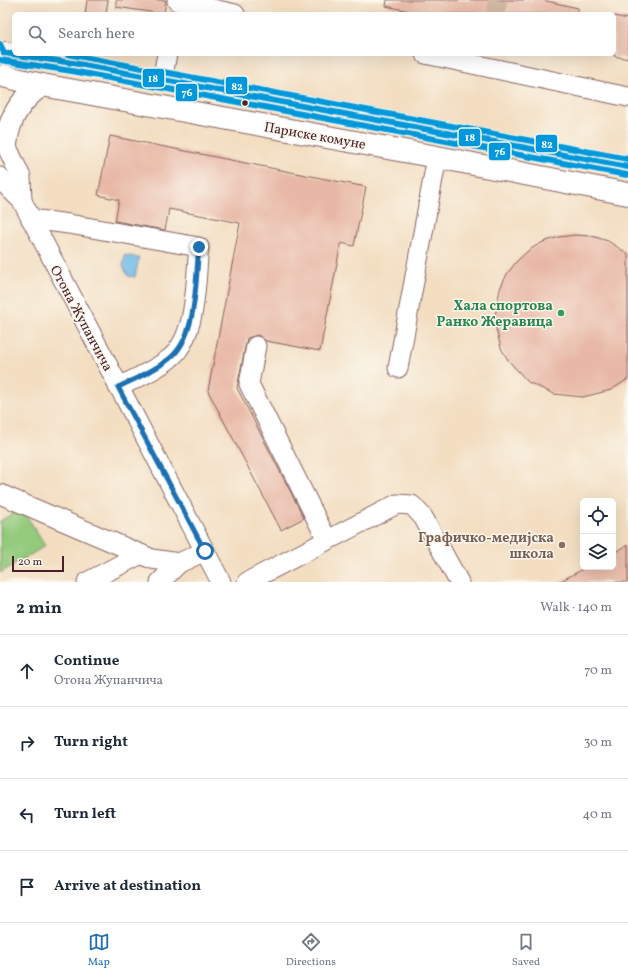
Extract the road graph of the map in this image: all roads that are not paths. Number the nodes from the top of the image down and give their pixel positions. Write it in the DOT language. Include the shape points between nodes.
graph roads {
  1 [pos="176,5"];
  2 [pos="222,12"];
  3 [pos="2,48"];
  4 [pos="12,50"];
  5 [pos="42,56"];
  6 [pos="167,56"];
  7 [pos="445,56"];
  8 [pos="485,60"];
  9 [pos="1,79"];
  10 [pos="162,80"];
  11 [pos="42,85"];
  12 [pos="628,97"];
  13 [pos="3,138"];
  14 [pos="437,157"];
  15 [pos="628,167"];
  16 [pos="0,177"];
  17 [pos="628,194"];
  18 [pos="22,202"];
  19 [pos="31,219"];
  20 [pos="256,346"];
  21 [pos="398,368"];
  22 [pos="118,387"];
  23 [pos="0,494"];
  24 [pos="327,540"];
  25 [pos="205,551"];
  26 [pos="141,554"];
  27 [pos="179,563"];
  28 [pos="87,582"];
  29 [pos="160,582"];
  30 [pos="221,582"];
  31 [pos="247,582"];
  32 [pos="459,582"];
  1 -- 2 [label="street"];
  3 -- 4 [label="main road, Париске комуне"];
  3 -- 9 [label="main road" via="5,60"];
  5 -- 10 [label="main road, Париске комуне"];
  6 -- 10 [label="street"];
  7 -- 8 [label="street"];
  8 -- 12 [label="street"];
  9 -- 11 [label="main road, Париске комуне"];
  10 -- 15 [label="main road, Париске комуне"];
  11 -- 13 [label="main road" via="15,111"];
  11 -- 14 [label="main road, Париске комуне"];
  13 -- 18 [label="street, Отона Жупанчича" via="20,176"];
  14 -- 17 [label="main road, Париске комуне"];
  14 -- 21 [label="street"];
  16 -- 18 [label="street, Отона Жупанчича"];
  18 -- 19 [label="street, Отона Жупанчича"];
  19 -- 22 [label="street, Отона Жупанчича"];
  19 -- 22 [label="street" via="199,247 191,318 184,341 169,359"];
  20 -- 24 [label="street" via="249,384"];
  22 -- 25 [label="street, Отона Жупанчича"];
  23 -- 26 [label="street"];
  24 -- 31 [label="street"];
  24 -- 32 [label="street" via="397,504 412,505 424,517"];
  25 -- 27 [label="street"];
  25 -- 30 [label="street, Отона Жупанчича"];
  26 -- 27 [label="street" via="164,562"];
  26 -- 28 [label="street"];
  27 -- 29 [label="street"];
}
